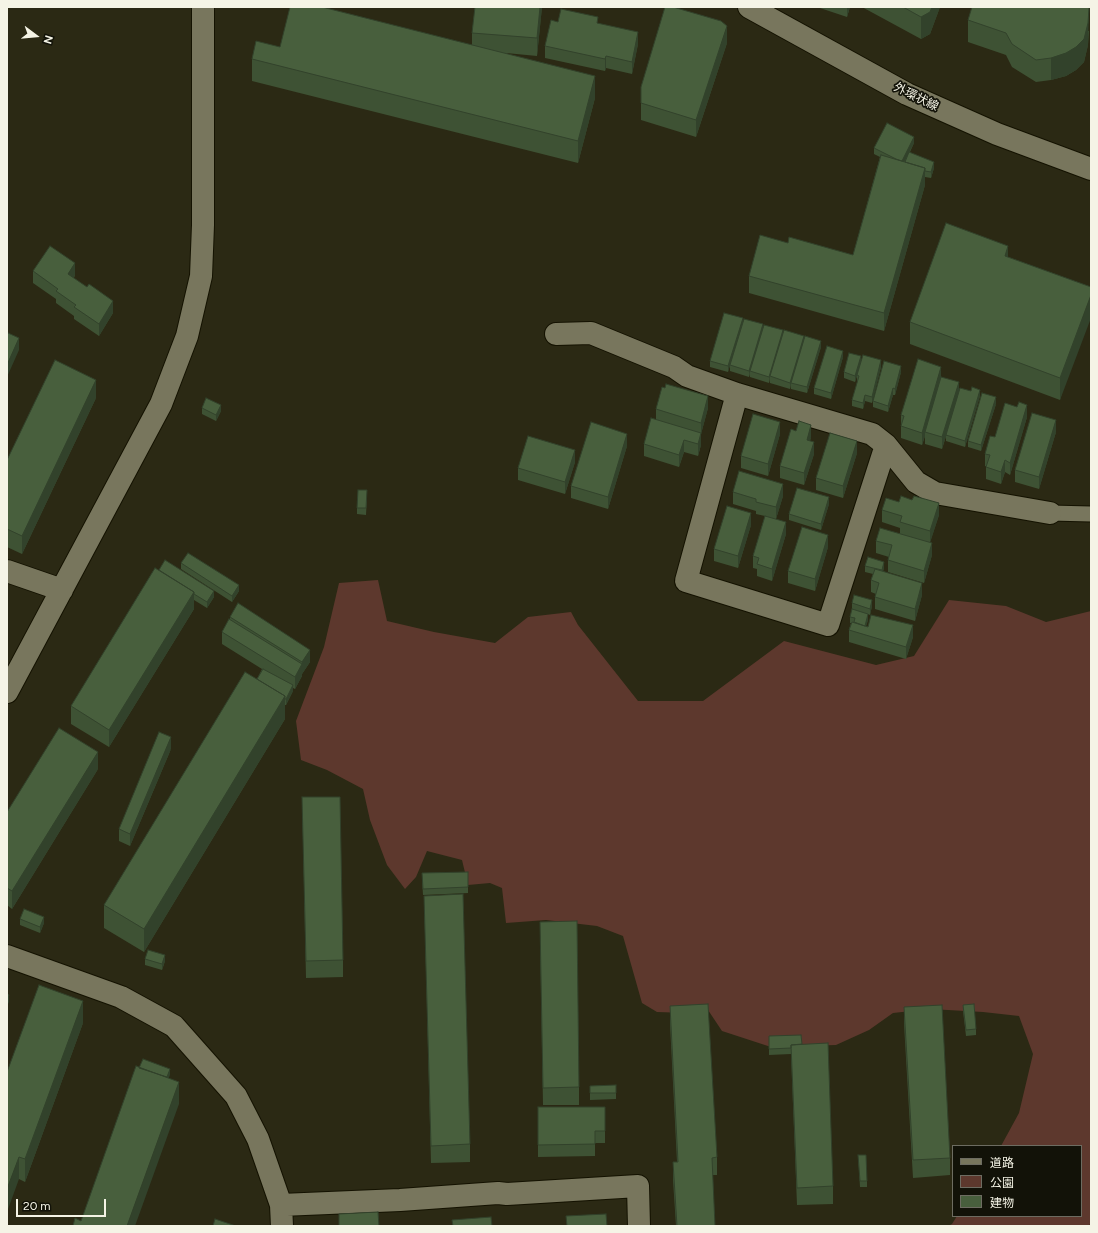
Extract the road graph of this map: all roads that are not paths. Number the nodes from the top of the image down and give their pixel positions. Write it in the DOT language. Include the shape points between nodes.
graph roads {
  1 [pos="202,7"];
  2 [pos="749,7"];
  3 [pos="1091,169"];
  4 [pos="556,334"];
  5 [pos="737,394"];
  6 [pos="886,445"];
  7 [pos="1050,513"];
  8 [pos="1091,514"];
  9 [pos="7,571"];
  10 [pos="62,590"];
  11 [pos="7,692"];
  12 [pos="7,956"];
  13 [pos="282,1216"];
  14 [pos="639,1226"];
  1 -- 10 [label="street" via="201,276 187,336 161,404"];
  2 -- 3 [label="street, 外環状線" via="906,94 997,134"];
  4 -- 5 [label="street" via="592,333 688,376"];
  5 -- 6 [label="street" via="872,434"];
  5 -- 6 [label="street" via="686,581 828,625"];
  6 -- 7 [label="street" via="916,482 935,493"];
  7 -- 8 [label="lane"];
  9 -- 10 [label="street"];
  10 -- 11 [label="street"];
  12 -- 13 [label="street" via="121,997 174,1026 236,1096 258,1139"];
  13 -- 14 [label="street" via="400,1200 638,1186"];
}
